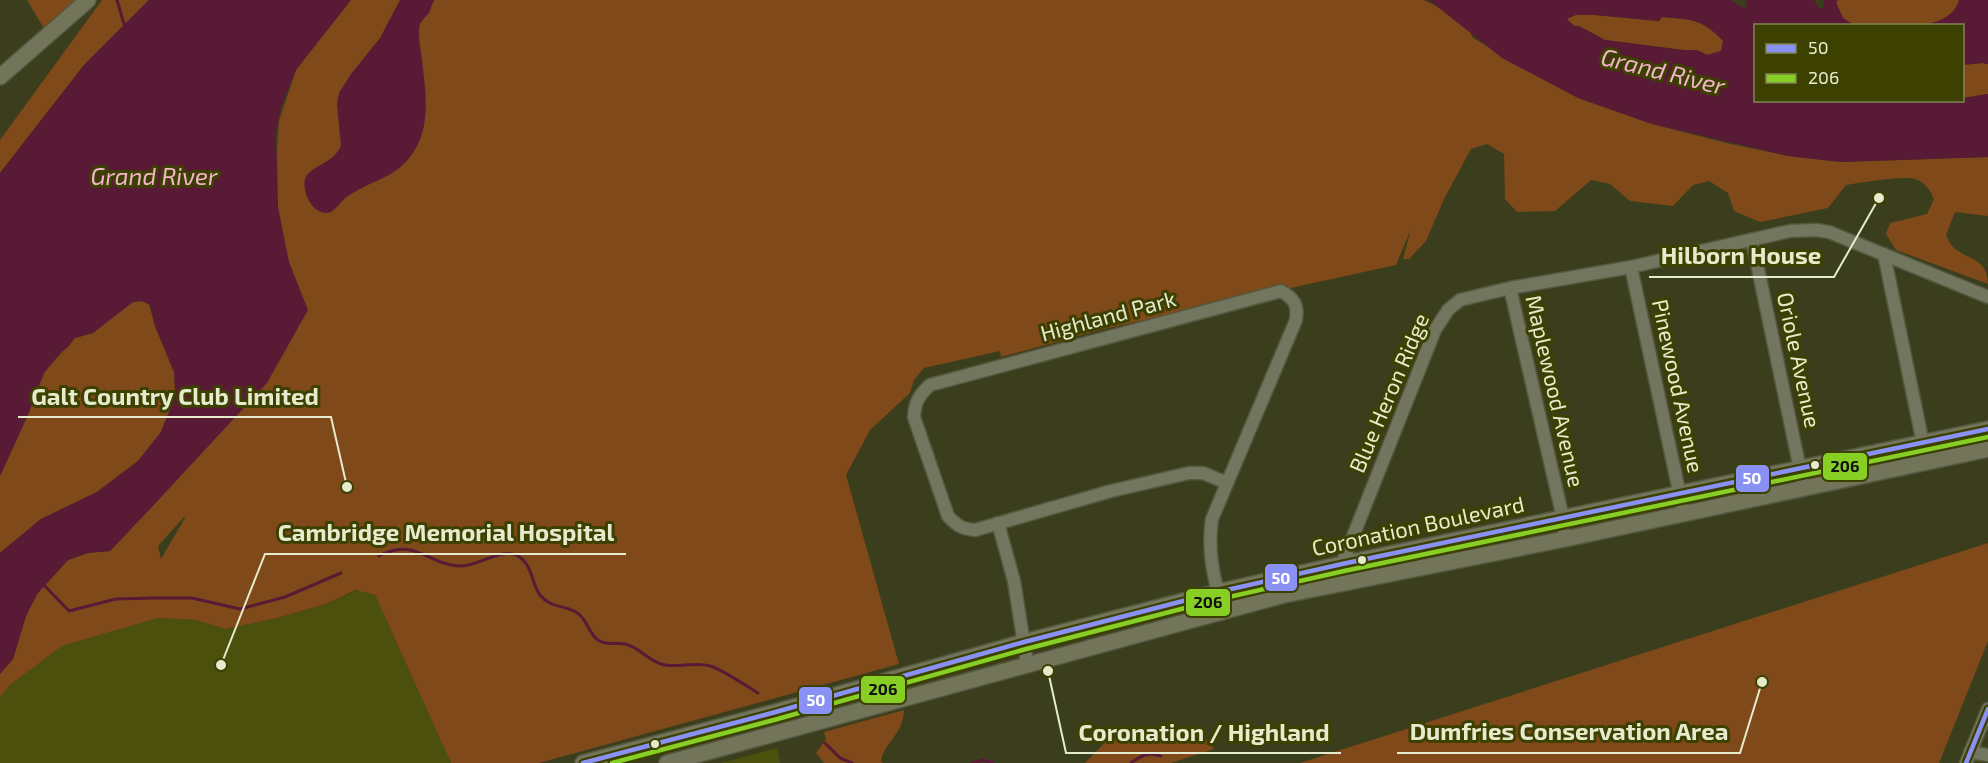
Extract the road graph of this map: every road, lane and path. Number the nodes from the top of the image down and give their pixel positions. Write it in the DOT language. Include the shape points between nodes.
graph roads {
  1 [pos="88,0"];
  2 [pos="0,77"];
  3 [pos="1752,240"];
  4 [pos="1884,254"];
  5 [pos="1631,267"];
  6 [pos="1510,288"];
  7 [pos="1988,297"];
  8 [pos="1988,429"];
  9 [pos="1922,443"];
  10 [pos="1988,449"];
  11 [pos="1927,463"];
  12 [pos="1800,468"];
  13 [pos="1227,483"];
  14 [pos="1804,488"];
  15 [pos="1680,493"];
  16 [pos="1684,514"];
  17 [pos="1563,518"];
  18 [pos="998,523"];
  19 [pos="1481,536"];
  20 [pos="1565,539"];
  21 [pos="1486,555"];
  22 [pos="1342,564"];
  23 [pos="1343,584"];
  24 [pos="1218,592"];
  25 [pos="1224,612"];
  26 [pos="1024,642"];
  27 [pos="1028,663"];
  28 [pos="852,690"];
  29 [pos="1988,708"];
  30 [pos="856,710"];
  31 [pos="1988,755"];
  32 [pos="1968,757"];
  33 [pos="583,763"];
  34 [pos="667,763"];
  1 -- 2 [label="main road"];
  3 -- 4 [label="street, Blue Heron Ridge" via="1790,231 1816,230"];
  3 -- 5 [label="street, Blue Heron Ridge"];
  3 -- 12 [label="street, Oriole Avenue"];
  4 -- 7 [label="street, Blue Heron Ridge"];
  4 -- 9 [label="street"];
  5 -- 6 [label="street, Blue Heron Ridge"];
  5 -- 15 [label="street, Pinewood Avenue"];
  6 -- 17 [label="street, Maplewood Avenue"];
  6 -- 22 [label="street, Blue Heron Ridge" via="1460,300 1435,330"];
  8 -- 9 [label="main road, Coronation Boulevard"];
  9 -- 11 [label="street"];
  9 -- 12 [label="main road, Coronation Boulevard"];
  10 -- 11 [label="main road, Coronation Boulevard"];
  11 -- 14 [label="main road, Coronation Boulevard"];
  12 -- 14 [label="street, Oriole Avenue"];
  12 -- 15 [label="main road, Coronation Boulevard"];
  13 -- 18 [label="street, Highland Park" via="1203,473 1189,473"];
  13 -- 18 [label="street, Highland Park" via="1296,320 1295,301 1281,291 930,385 914,406 914,417 948,516 965,529"];
  13 -- 24 [label="street, Highland Park" via="1209,537"];
  14 -- 16 [label="main road, Coronation Boulevard"];
  15 -- 16 [label="street, Pinewood Avenue"];
  15 -- 17 [label="main road, Coronation Boulevard"];
  16 -- 20 [label="main road, Coronation Boulevard"];
  17 -- 19 [label="main road, Coronation Boulevard"];
  17 -- 20 [label="street, Maplewood Avenue"];
  18 -- 26 [label="street" via="1014,581"];
  19 -- 21 [label="main road"];
  19 -- 22 [label="main road, Coronation Boulevard"];
  20 -- 21 [label="main road, Coronation Boulevard"];
  21 -- 23 [label="main road, Coronation Boulevard"];
  22 -- 23 [label="street, Blue Heron Ridge"];
  22 -- 24 [label="main road, Coronation Boulevard"];
  23 -- 25 [label="main road, Coronation Boulevard"];
  24 -- 25 [label="street, Highland Park"];
  24 -- 26 [label="main road, Coronation Boulevard"];
  25 -- 27 [label="main road, Coronation Boulevard"];
  26 -- 27 [label="street"];
  26 -- 28 [label="main road, Coronation Boulevard"];
  27 -- 30 [label="main road, Coronation Boulevard"];
  28 -- 30 [label="main road"];
  28 -- 33 [label="main road, Coronation Boulevard"];
  29 -- 32 [label="street"];
  30 -- 34 [label="main road, Coronation Boulevard"];
  31 -- 32 [label="street"];
}
